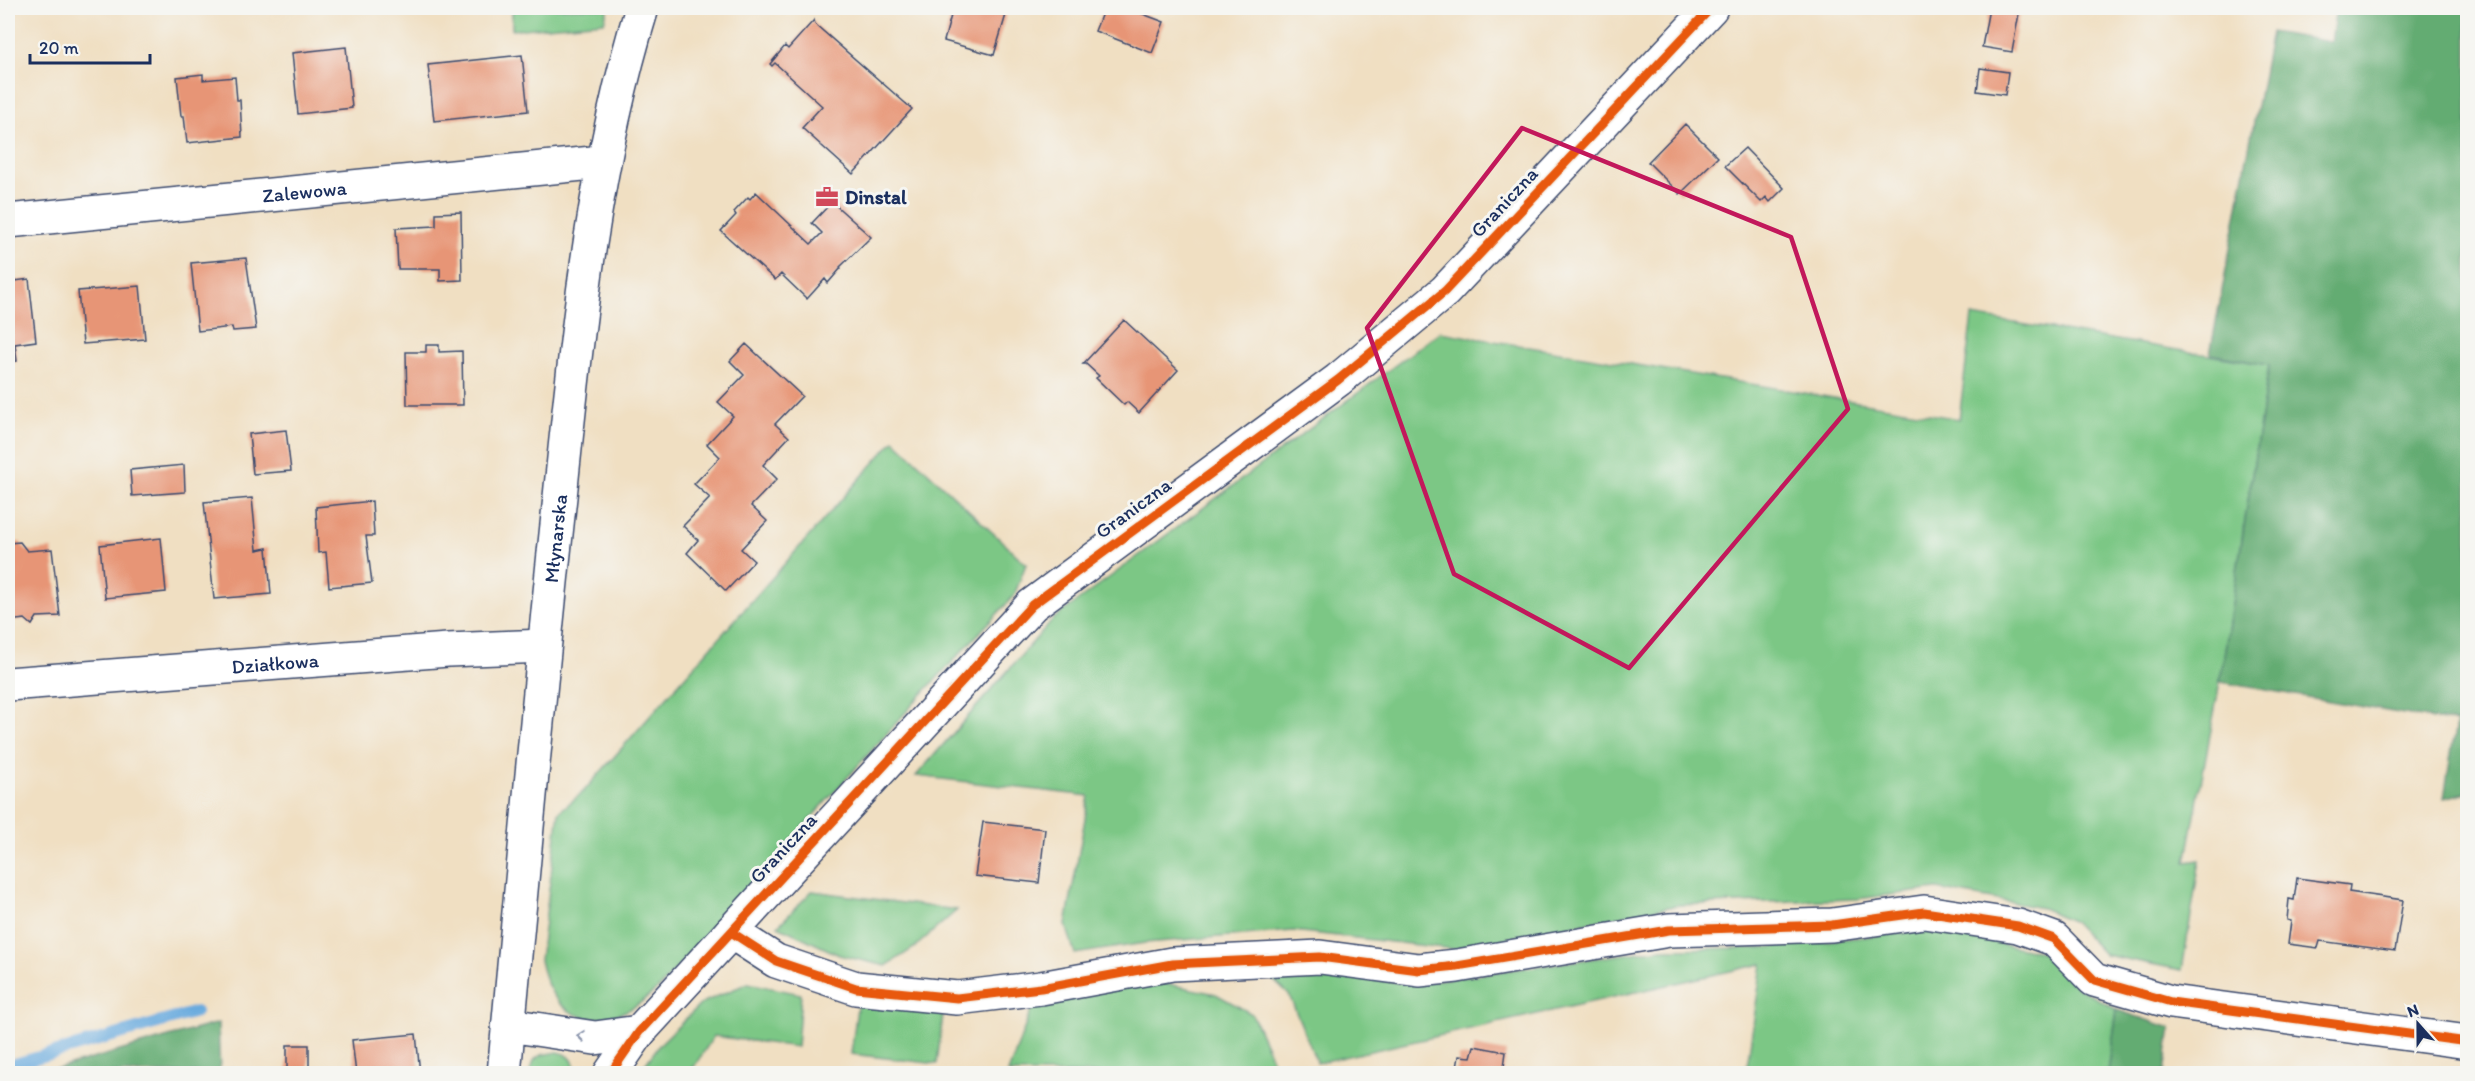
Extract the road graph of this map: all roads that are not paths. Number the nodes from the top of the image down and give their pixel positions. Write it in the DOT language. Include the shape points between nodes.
graph roads {
  1 [pos="642,8"];
  2 [pos="1711,8"];
  3 [pos="603,162"];
  4 [pos="8,221"];
  5 [pos="544,646"];
  6 [pos="8,684"];
  7 [pos="731,932"];
  8 [pos="508,1025"];
  9 [pos="639,1032"];
  10 [pos="2468,1042"];
  11 [pos="504,1074"];
  12 [pos="610,1074"];
  1 -- 3 [label="street, Młynarska"];
  2 -- 7 [label="street, Graniczna" via="1445,291 1338,380 1032,605"];
  3 -- 4 [label="street, Zalewowa"];
  3 -- 5 [label="street, Młynarska" via="579,309"];
  5 -- 6 [label="street, Działkowa"];
  5 -- 8 [label="street, Młynarska"];
  7 -- 9 [label="street, Graniczna"];
  7 -- 10 [label="street" via="776,961 856,988 957,998 1041,988 1172,964 1320,957 1419,970 1669,930 1832,925 1924,912 2018,926 2054,939 2094,980 2171,1002"];
  9 -- 8 [label="street, one-way" via="595,1038"];
  8 -- 11 [label="street, Młynarska"];
  9 -- 12 [label="street, Graniczna"];
}
